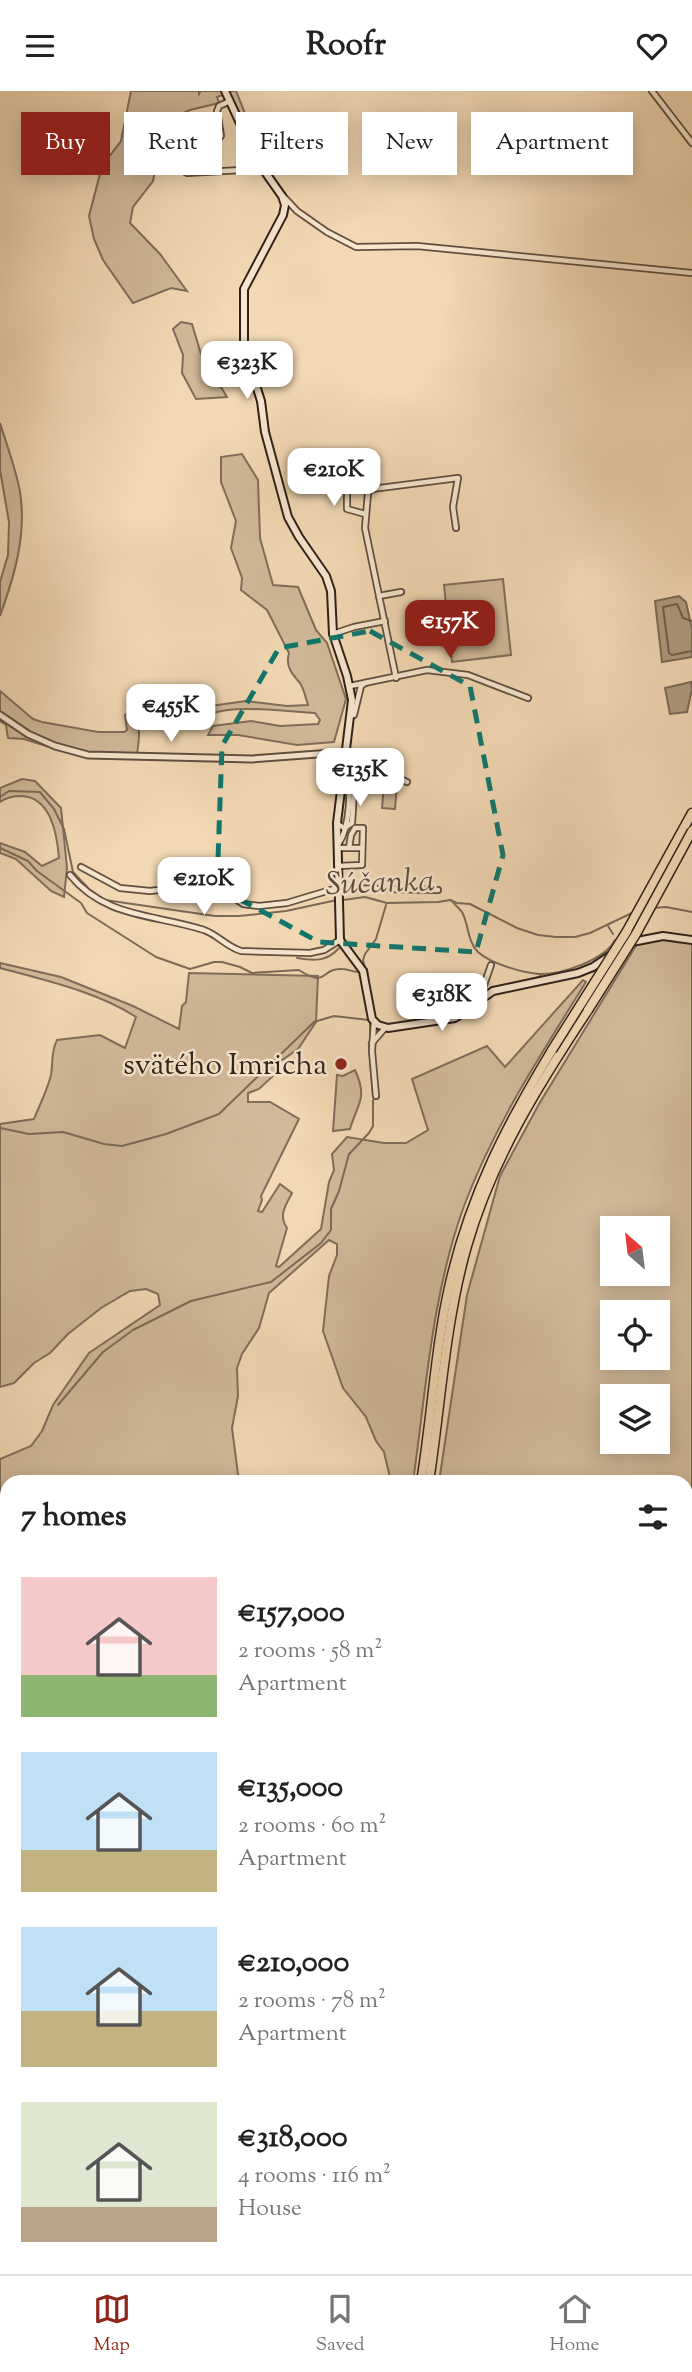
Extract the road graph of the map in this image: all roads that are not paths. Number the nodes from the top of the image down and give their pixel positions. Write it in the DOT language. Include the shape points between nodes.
graph roads {
  1 [pos="225,91"];
  2 [pos="652,91"];
  3 [pos="230,101"];
  4 [pos="218,112"];
  5 [pos="236,114"];
  6 [pos="692,143"];
  7 [pos="266,175"];
  8 [pos="282,196"];
  9 [pos="297,211"];
  10 [pos="283,215"];
  11 [pos="692,273"];
  12 [pos="347,474"];
  13 [pos="347,486"];
  14 [pos="313,488"];
  15 [pos="365,514"];
  16 [pos="456,528"];
  17 [pos="401,592"];
  18 [pos="379,596"];
  19 [pos="385,621"];
  20 [pos="333,634"];
  21 [pos="396,678"];
  22 [pos="366,683"];
  23 [pos="350,686"];
  24 [pos="528,698"];
  25 [pos="0,715"];
  26 [pos="351,715"];
  27 [pos="345,752"];
  28 [pos="343,765"];
  29 [pos="407,782"];
  30 [pos="691,815"];
  31 [pos="337,823"];
  32 [pos="346,828"];
  33 [pos="692,831"];
  34 [pos="337,847"];
  35 [pos="349,848"];
  36 [pos="362,848"];
  37 [pos="337,866"];
  38 [pos="81,867"];
  39 [pos="70,875"];
  40 [pos="337,888"];
  41 [pos="438,890"];
  42 [pos="340,940"];
  43 [pos="692,940"];
  44 [pos="491,965"];
  45 [pos="482,998"];
  46 [pos="374,1022"];
  47 [pos="384,1028"];
  48 [pos="372,1043"];
  49 [pos="376,1096"];
  50 [pos="422,1475"];
  51 [pos="430,1475"];
  1 -- 3 [label="main road"];
  2 -- 6 [label="street"];
  3 -- 4 [label="street" via="219,106"];
  3 -- 5 [label="main road"];
  7 -- 8 [label="main road"];
  8 -- 9 [label="street"];
  8 -- 10 [label="main road"];
  9 -- 10 [label="street"];
  9 -- 11 [label="street" via="356,247 417,246"];
  10 -- 20 [label="main road" via="244,289 244,348 288,517 330,586"];
  12 -- 13 [label="street"];
  13 -- 14 [label="street"];
  13 -- 15 [label="street" via="347,509"];
  15 -- 16 [label="street" via="372,489 458,478 453,507"];
  15 -- 18 [label="street"];
  17 -- 18 [label="street"];
  18 -- 19 [label="street"];
  19 -- 20 [label="street"];
  19 -- 21 [label="street"];
  20 -- 23 [label="main road"];
  21 -- 22 [label="street"];
  21 -- 24 [label="street" via="427,670 468,675"];
  22 -- 23 [label="street"];
  22 -- 26 [label="street"];
  23 -- 26 [label="main road"];
  25 -- 27 [label="street" via="28,734 88,755 252,759"];
  26 -- 27 [label="main road"];
  27 -- 28 [label="main road"];
  28 -- 29 [label="street" via="375,768"];
  28 -- 31 [label="main road"];
  28 -- 32 [label="street" via="354,791 352,823"];
  30 -- 50 [label="highway, bridge" via="492,1157 450,1285"];
  31 -- 32 [label="street"];
  31 -- 34 [label="main road"];
  32 -- 34 [label="street"];
  33 -- 51 [label="highway, bridge" via="636,934 532,1098 474,1223 457,1288"];
  34 -- 35 [label="street"];
  34 -- 37 [label="main road"];
  35 -- 36 [label="street"];
  35 -- 36 [label="street" via="355,828 363,828"];
  36 -- 37 [label="street" via="362,865"];
  37 -- 40 [label="main road"];
  38 -- 40 [label="street" via="120,888 150,891 208,884 243,904 259,906 287,904"];
  39 -- 42 [label="street" via="95,899 114,908 215,934 242,951 310,953"];
  40 -- 41 [label="street"];
  40 -- 42 [label="main road"];
  42 -- 46 [label="main road" via="363,971"];
  43 -- 45 [label="main road" via="663,936 638,940 584,971 504,987"];
  44 -- 45 [label="street"];
  45 -- 47 [label="main road" via="455,1018"];
  46 -- 47 [label="main road"];
  46 -- 48 [label="street"];
  47 -- 48 [label="street"];
  48 -- 49 [label="street"];
}
